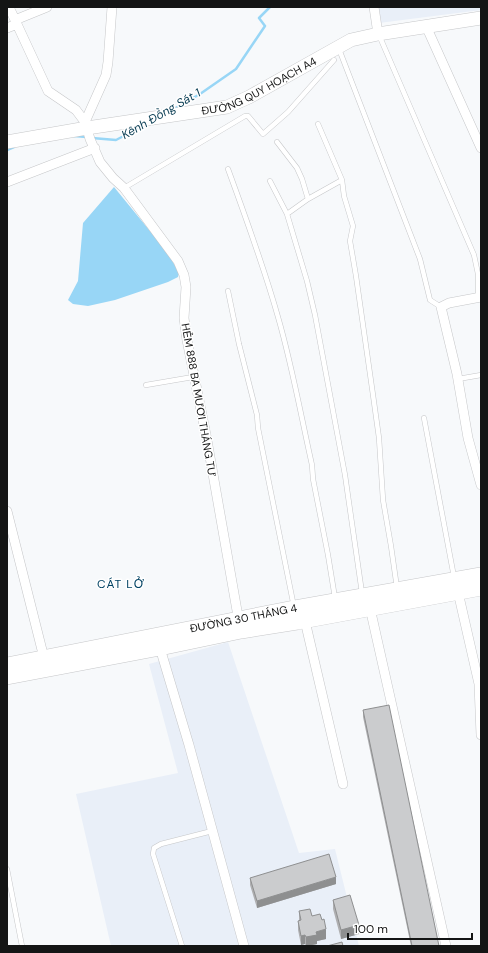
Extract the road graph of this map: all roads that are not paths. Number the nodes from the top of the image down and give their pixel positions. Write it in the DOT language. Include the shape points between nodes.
graph roads {
  1 [pos="9,7"];
  2 [pos="46,7"];
  3 [pos="112,7"];
  4 [pos="374,7"];
  5 [pos="481,18"];
  6 [pos="16,22"];
  7 [pos="426,26"];
  8 [pos="7,28"];
  9 [pos="378,34"];
  10 [pos="339,47"];
  11 [pos="334,60"];
  12 [pos="318,124"];
  13 [pos="86,125"];
  14 [pos="7,142"];
  15 [pos="278,142"];
  16 [pos="95,148"];
  17 [pos="481,148"];
  18 [pos="228,170"];
  19 [pos="342,180"];
  20 [pos="270,181"];
  21 [pos="7,182"];
  22 [pos="124,188"];
  23 [pos="308,199"];
  24 [pos="287,214"];
  25 [pos="228,291"];
  26 [pos="480,297"];
  27 [pos="441,307"];
  28 [pos="481,375"];
  29 [pos="193,378"];
  30 [pos="458,379"];
  31 [pos="146,385"];
  32 [pos="424,418"];
  33 [pos="481,485"];
  34 [pos="7,511"];
  35 [pos="481,575"];
  36 [pos="456,586"];
  37 [pos="481,588"];
  38 [pos="397,590"];
  39 [pos="335,602"];
  40 [pos="366,602"];
  41 [pos="294,608"];
  42 [pos="305,621"];
  43 [pos="240,626"];
  44 [pos="158,642"];
  45 [pos="44,658"];
  46 [pos="7,665"];
  47 [pos="7,677"];
  48 [pos="481,735"];
  49 [pos="344,784"];
  50 [pos="212,831"];
  51 [pos="7,868"];
  52 [pos="22,946"];
  53 [pos="182,946"];
  54 [pos="244,946"];
  55 [pos="446,946"];
  1 -- 6 [label="street, HẺM 888 BA MƯƠI THÁNG TƯ"];
  2 -- 6 [label="street"];
  3 -- 13 [label="street" via="106,75"];
  4 -- 9 [label="street"];
  5 -- 7 [label="street, ĐƯỜNG QUY HOẠCH A4"];
  6 -- 8 [label="street"];
  6 -- 13 [label="street, HẺM 888 BA MƯƠI THÁNG TƯ" via="48,91 76,110"];
  7 -- 9 [label="street, ĐƯỜNG QUY HOẠCH A4"];
  7 -- 17 [label="street"];
  9 -- 10 [label="street, ĐƯỜNG QUY HOẠCH A4" via="351,40"];
  9 -- 26 [label="lane" via="474,254"];
  10 -- 13 [label="street, ĐƯỜNG QUY HOẠCH A4" via="249,97 227,106"];
  10 -- 27 [label="lane" via="420,259 430,300"];
  11 -- 22 [label="lane" via="288,112 263,134 248,116 245,116"];
  12 -- 19 [label="lane"];
  13 -- 14 [label="street, ĐƯỜNG QUY HOẠCH A4"];
  13 -- 16 [label="street, HẺM 888 BA MƯƠI THÁNG TƯ"];
  15 -- 23 [label="lane" via="297,168"];
  16 -- 21 [label="street"];
  16 -- 22 [label="street, HẺM 888 BA MƯƠI THÁNG TƯ" via="100,162"];
  18 -- 39 [label="lane" via="253,236 294,377"];
  19 -- 23 [label="lane"];
  19 -- 38 [label="lane" via="353,226 350,241 379,438 383,500"];
  20 -- 24 [label="lane"];
  22 -- 29 [label="street, HẺM 888 BA MƯƠI THÁNG TƯ" via="178,261 184,275 184,318"];
  23 -- 24 [label="lane"];
  24 -- 40 [label="lane" via="316,315"];
  25 -- 41 [label="lane" via="257,415"];
  26 -- 27 [label="street"];
  27 -- 30 [label="street"];
  28 -- 30 [label="lane"];
  29 -- 31 [label="lane"];
  29 -- 43 [label="street, HẺM 888 BA MƯƠI THÁNG TƯ"];
  30 -- 33 [label="street" via="465,425"];
  32 -- 36 [label="lane"];
  34 -- 45 [label="street"];
  35 -- 36 [label="main road, ĐƯỜNG 30 THÁNG 4"];
  36 -- 37 [label="main road, ĐƯỜNG 30 THÁNG 4"];
  36 -- 38 [label="main road, ĐƯỜNG 30 THÁNG 4"];
  36 -- 40 [label="main road, ĐƯỜNG 30 THÁNG 4"];
  36 -- 48 [label="street" via="479,684"];
  38 -- 40 [label="main road, ĐƯỜNG 30 THÁNG 4"];
  39 -- 40 [label="main road, ĐƯỜNG 30 THÁNG 4"];
  39 -- 41 [label="main road, ĐƯỜNG 30 THÁNG 4"];
  40 -- 42 [label="main road, ĐƯỜNG 30 THÁNG 4"];
  40 -- 55 [label="street"];
  41 -- 43 [label="main road, ĐƯỜNG 30 THÁNG 4"];
  42 -- 43 [label="main road, ĐƯỜNG 30 THÁNG 4"];
  42 -- 49 [label="street"];
  43 -- 44 [label="main road, ĐƯỜNG 30 THÁNG 4"];
  44 -- 45 [label="main road, ĐƯỜNG 30 THÁNG 4"];
  44 -- 47 [label="main road, ĐƯỜNG 30 THÁNG 4"];
  44 -- 50 [label="street"];
  45 -- 46 [label="main road, ĐƯỜNG 30 THÁNG 4"];
  50 -- 53 [label="lane" via="154,848 153,854"];
  50 -- 54 [label="street"];
  51 -- 52 [label="lane"];
}
